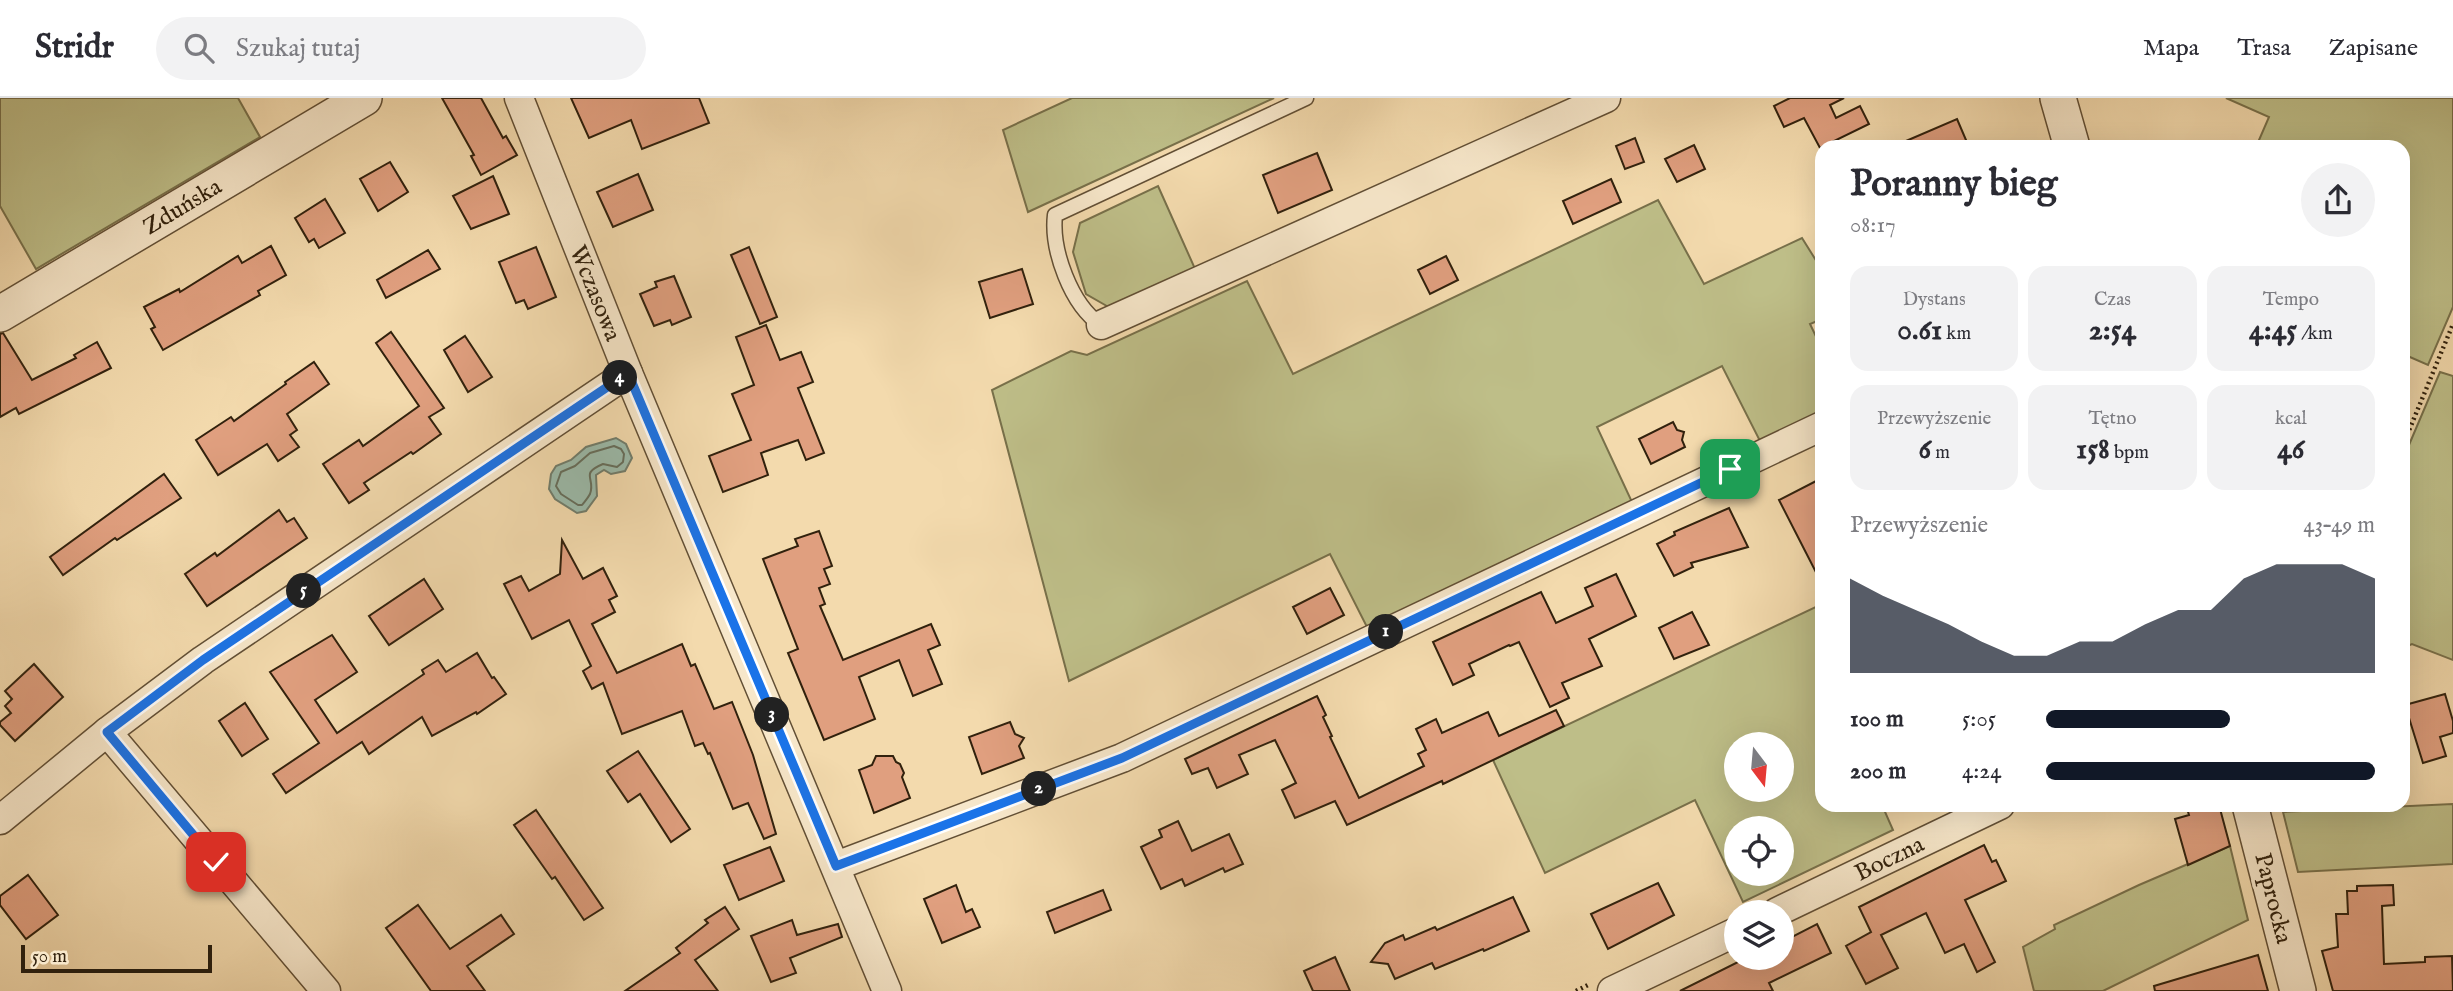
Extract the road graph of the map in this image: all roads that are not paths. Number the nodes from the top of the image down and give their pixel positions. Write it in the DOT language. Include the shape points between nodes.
graph roads {
  1 [pos="364,98"];
  2 [pos="519,98"];
  3 [pos="1306,98"];
  4 [pos="1606,98"];
  5 [pos="2058,98"];
  6 [pos="2070,140"];
  7 [pos="0,314"];
  8 [pos="1101,325"];
  9 [pos="628,373"];
  10 [pos="1815,429"];
  11 [pos="107,732"];
  12 [pos="1985,812"];
  13 [pos="2252,812"];
  14 [pos="0,820"];
  15 [pos="836,866"];
  16 [pos="1794,904"];
  17 [pos="1724,938"];
  18 [pos="326,991"];
  19 [pos="887,991"];
  20 [pos="1612,991"];
  21 [pos="2298,991"];
  1 -- 7 [label="street, Zduńska"];
  2 -- 9 [label="street, Wczasowa"];
  3 -- 8 [label="lane" via="1055,215 1053,234 1068,283"];
  4 -- 8 [label="street"];
  5 -- 6 [label="street"];
  9 -- 11 [label="street" via="203,660"];
  9 -- 15 [label="street, Wczasowa"];
  10 -- 15 [label="street" via="1122,758"];
  11 -- 14 [label="street"];
  11 -- 18 [label="street"];
  12 -- 16 [label="street, Boczna"];
  13 -- 21 [label="street, Paprocka"];
  15 -- 19 [label="street, Wczasowa"];
  17 -- 20 [label="street"];
}
